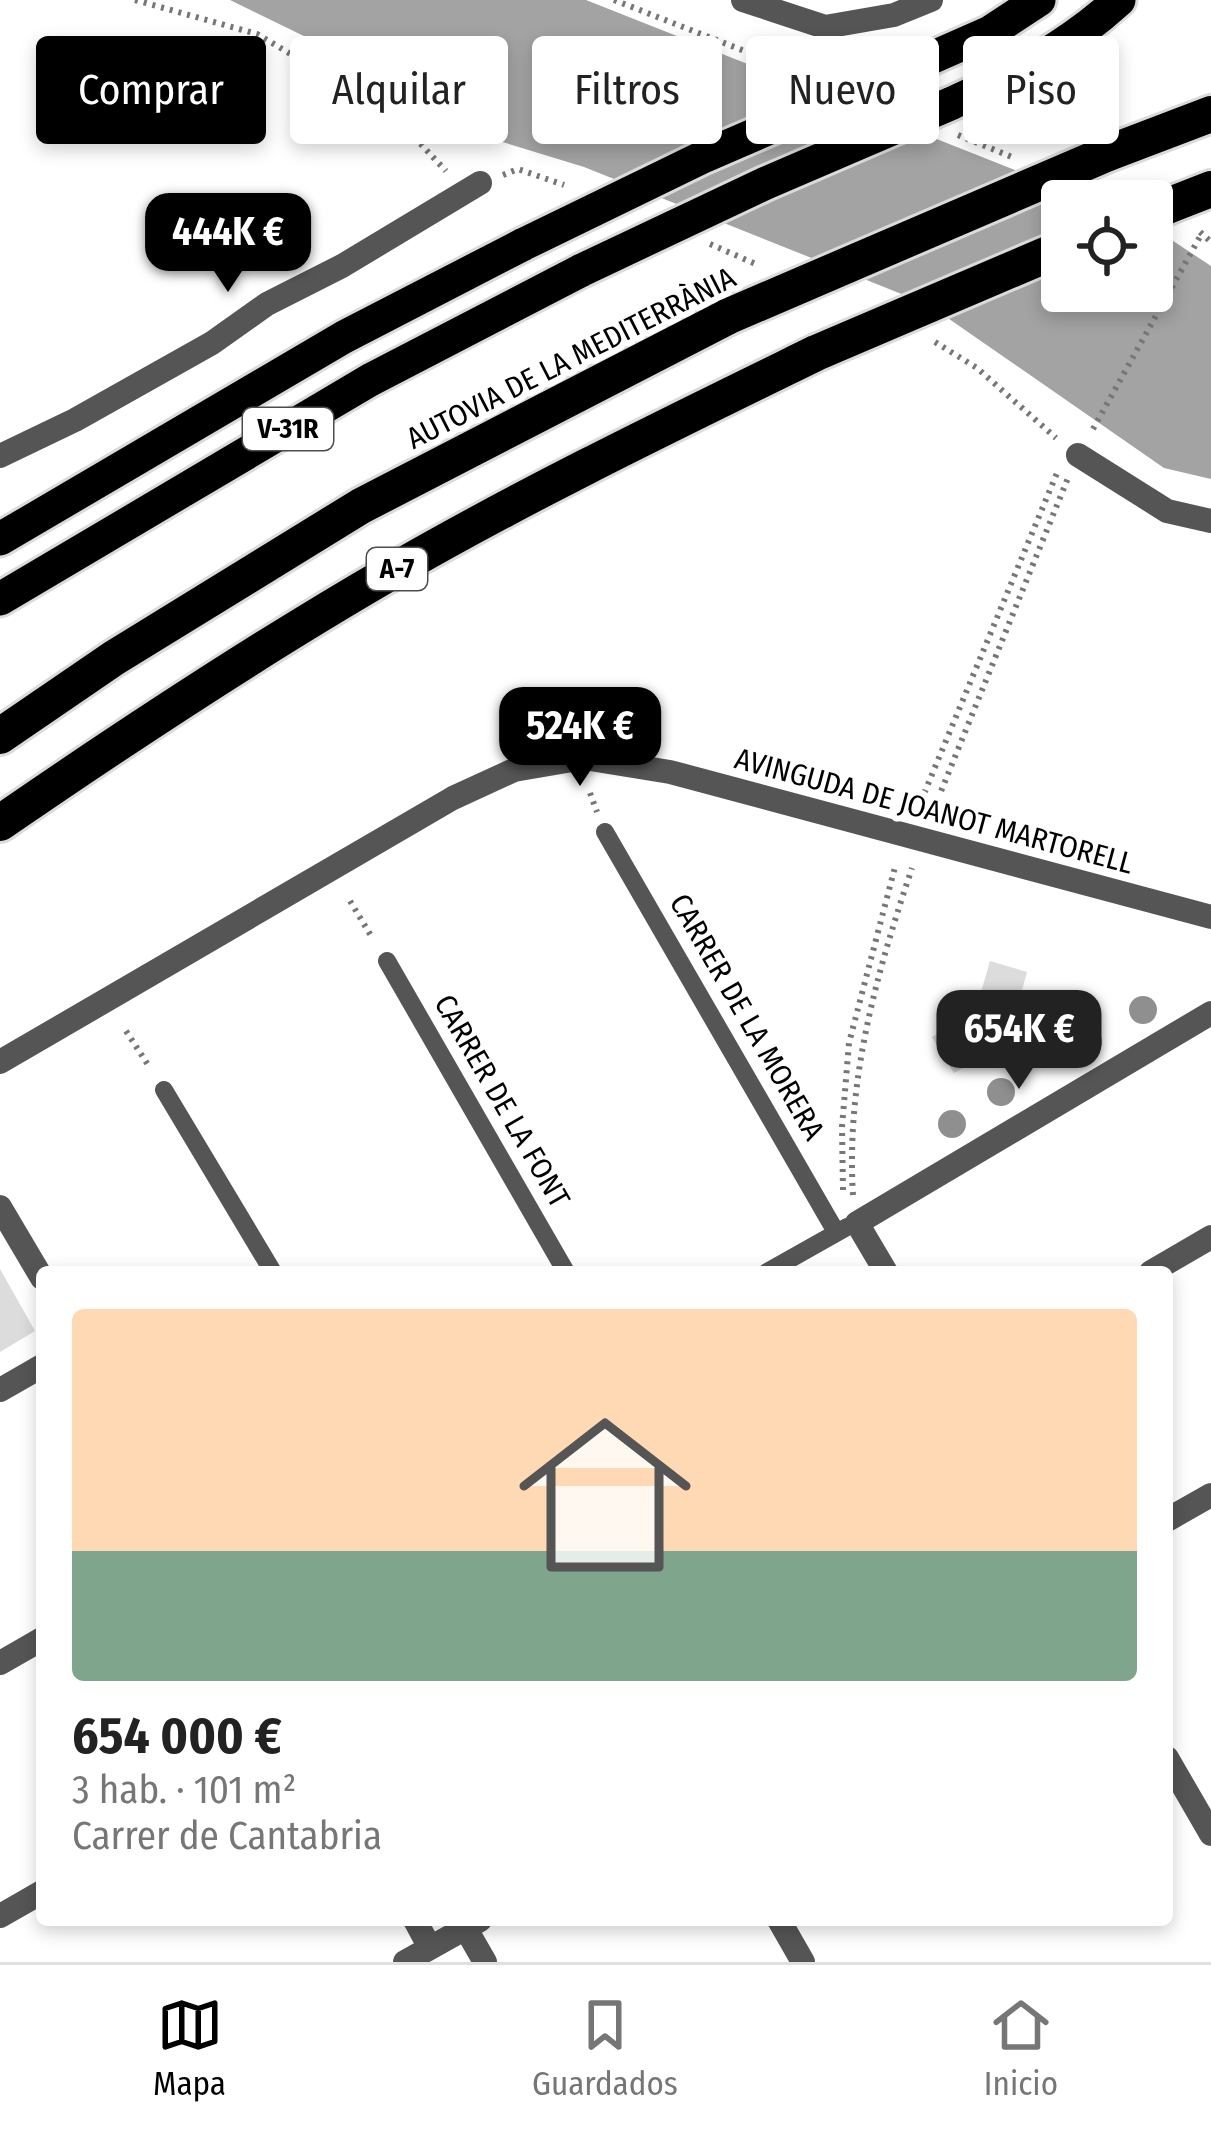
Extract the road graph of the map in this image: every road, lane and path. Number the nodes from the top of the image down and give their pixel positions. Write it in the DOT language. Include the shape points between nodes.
graph roads {
  1 [pos="743,0"];
  2 [pos="931,0"];
  3 [pos="1039,0"];
  4 [pos="1119,0"];
  5 [pos="1211,114"];
  6 [pos="480,183"];
  7 [pos="1203,192"];
  8 [pos="1173,204"];
  9 [pos="1211,242"];
  10 [pos="1041,257"];
  11 [pos="1072,454"];
  12 [pos="0,456"];
  13 [pos="1211,520"];
  14 [pos="0,539"];
  15 [pos="0,599"];
  16 [pos="0,736"];
  17 [pos="921,801"];
  18 [pos="0,824"];
  19 [pos="605,832"];
  20 [pos="895,867"];
  21 [pos="350,901"];
  22 [pos="1211,917"];
  23 [pos="387,961"];
  24 [pos="1211,1013"];
  25 [pos="126,1031"];
  26 [pos="0,1062"];
  27 [pos="164,1090"];
  28 [pos="0,1207"];
  29 [pos="847,1227"];
  30 [pos="1211,1237"];
  31 [pos="269,1266"];
  32 [pos="563,1266"];
  33 [pos="777,1266"];
  34 [pos="881,1266"];
  35 [pos="1161,1266"];
  36 [pos="36,1268"];
  37 [pos="36,1369"];
  38 [pos="0,1390"];
  39 [pos="1211,1496"];
  40 [pos="1173,1517"];
  41 [pos="36,1643"];
  42 [pos="0,1664"];
  43 [pos="1173,1768"];
  44 [pos="1211,1834"];
  45 [pos="36,1895"];
  46 [pos="0,1916"];
  47 [pos="418,1926"];
  48 [pos="469,1926"];
  49 [pos="474,1926"];
  50 [pos="782,1926"];
  51 [pos="430,1948"];
  52 [pos="405,1962"];
  53 [pos="485,1962"];
  54 [pos="803,1962"];
  1 -- 2 [label="street" via="825,27"];
  3 -- 14 [label="highway, V-31R, bridge" via="990,32 705,156 344,337"];
  4 -- 15 [label="highway, V-31R, bridge" via="1030,65 582,270 370,380"];
  5 -- 16 [label="highway, AUTOVIA DE LA MEDITERRÀNIA / A-7, bridge" via="729,316 361,506"];
  6 -- 12 [label="street" via="212,343"];
  7 -- 8 [label="highway"];
  9 -- 11 [label="path" via="1202,233"];
  10 -- 18 [label="highway, A-7, bridge" via="816,353 603,457 392,572 149,720"];
  11 -- 13 [label="street" via="1167,512"];
  11 -- 17 [label="path"];
  19 -- 29 [label="lane, CARRER DE LA MORERA"];
  20 -- 29 [label="path" via="849,1043 842,1127"];
  21 -- 23 [label="path"];
  22 -- 26 [label="street, AVINGUDA DE JOANOT MARTORELL" via="670,772 584,758 514,770 454,798"];
  23 -- 32 [label="lane, CARRER DE LA FONT"];
  24 -- 29 [label="street"];
  25 -- 27 [label="path"];
  27 -- 31 [label="lane"];
  28 -- 36 [label="street"];
  29 -- 33 [label="lane"];
  29 -- 34 [label="street, CARRER DE LA MORERA"];
  30 -- 35 [label="street"];
  37 -- 38 [label="street"];
  39 -- 40 [label="street"];
  41 -- 42 [label="street"];
  43 -- 44 [label="street"];
  45 -- 46 [label="street"];
  47 -- 51 [label="street"];
  48 -- 51 [label="street"];
  49 -- 53 [label="street"];
  50 -- 54 [label="street"];
  51 -- 52 [label="street"];
}
